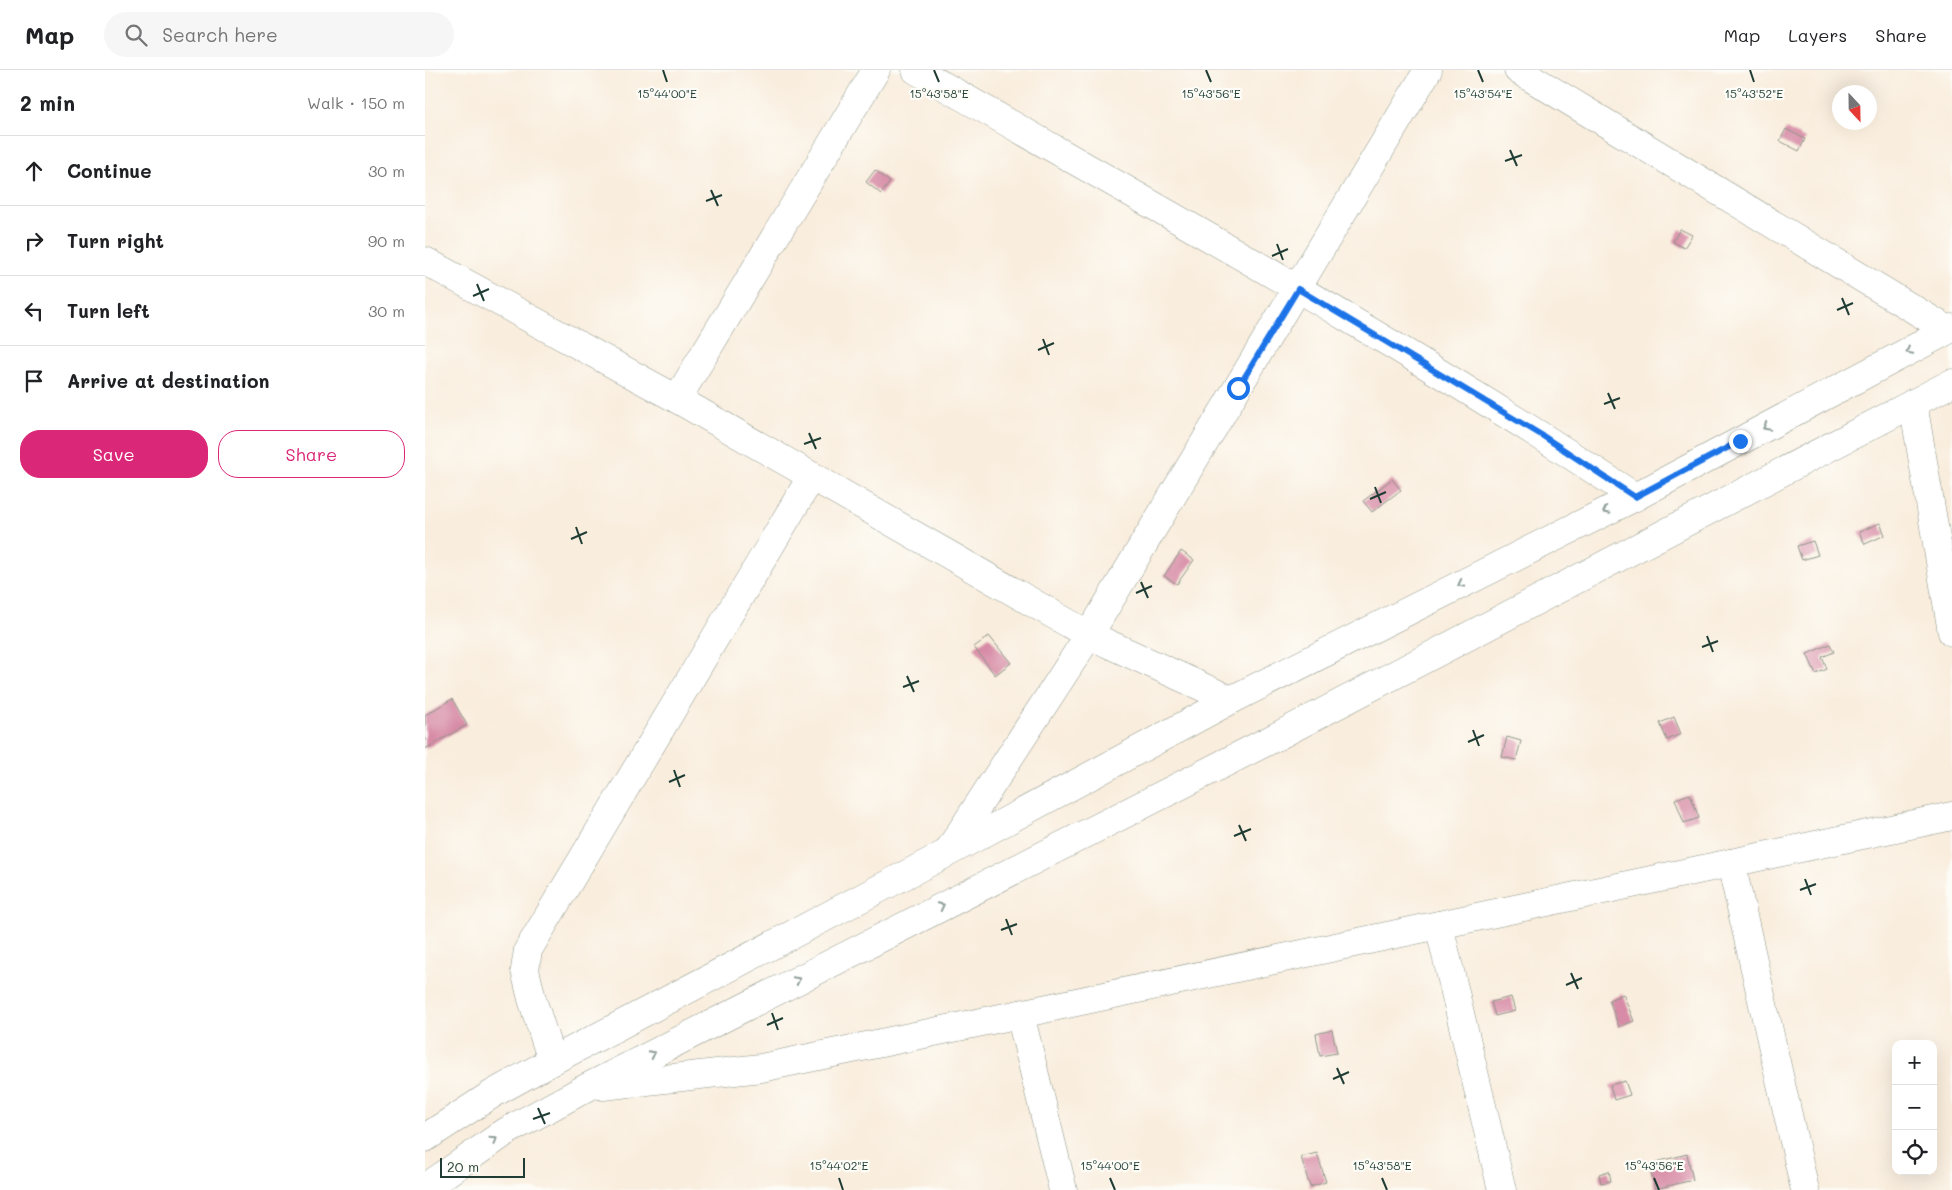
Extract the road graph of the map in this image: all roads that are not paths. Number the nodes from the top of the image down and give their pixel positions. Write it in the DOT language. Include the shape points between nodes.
graph roads {
  1 [pos="876,70"];
  2 [pos="916,70"];
  3 [pos="1428,70"];
  4 [pos="1518,70"];
  5 [pos="425,261"];
  6 [pos="1298,289"];
  7 [pos="1950,329"];
  8 [pos="1952,383"];
  9 [pos="677,399"];
  10 [pos="1913,403"];
  11 [pos="812,476"];
  12 [pos="1635,497"];
  13 [pos="1952,632"];
  14 [pos="1089,635"];
  15 [pos="1231,700"];
  16 [pos="1952,816"];
  17 [pos="947,853"];
  18 [pos="1731,863"];
  19 [pos="1439,925"];
  20 [pos="1020,1014"];
  21 [pos="552,1061"];
  22 [pos="586,1088"];
  23 [pos="425,1138"];
  24 [pos="425,1188"];
  25 [pos="1063,1190"];
  26 [pos="1502,1190"];
  27 [pos="1805,1190"];
  1 -- 9 [label="street"];
  2 -- 6 [label="street"];
  3 -- 6 [label="street"];
  4 -- 7 [label="street"];
  5 -- 9 [label="street"];
  6 -- 12 [label="street" via="1543,436"];
  6 -- 14 [label="street"];
  7 -- 12 [label="street, one-way"];
  8 -- 10 [label="street"];
  9 -- 11 [label="street"];
  10 -- 13 [label="street"];
  22 -- 10 [label="street, one-way" via="1268,741"];
  11 -- 14 [label="street"];
  11 -- 21 [label="street" via="529,950 525,970 527,980"];
  12 -- 15 [label="street, one-way"];
  14 -- 15 [label="street"];
  14 -- 17 [label="street"];
  15 -- 17 [label="street"];
  16 -- 18 [label="street"];
  17 -- 21 [label="street"];
  18 -- 19 [label="street"];
  18 -- 27 [label="street"];
  19 -- 20 [label="street"];
  19 -- 26 [label="street"];
  20 -- 22 [label="street" via="761,1068"];
  20 -- 25 [label="street"];
  21 -- 23 [label="street"];
  24 -- 22 [label="street, one-way" via="507,1131"];
}
